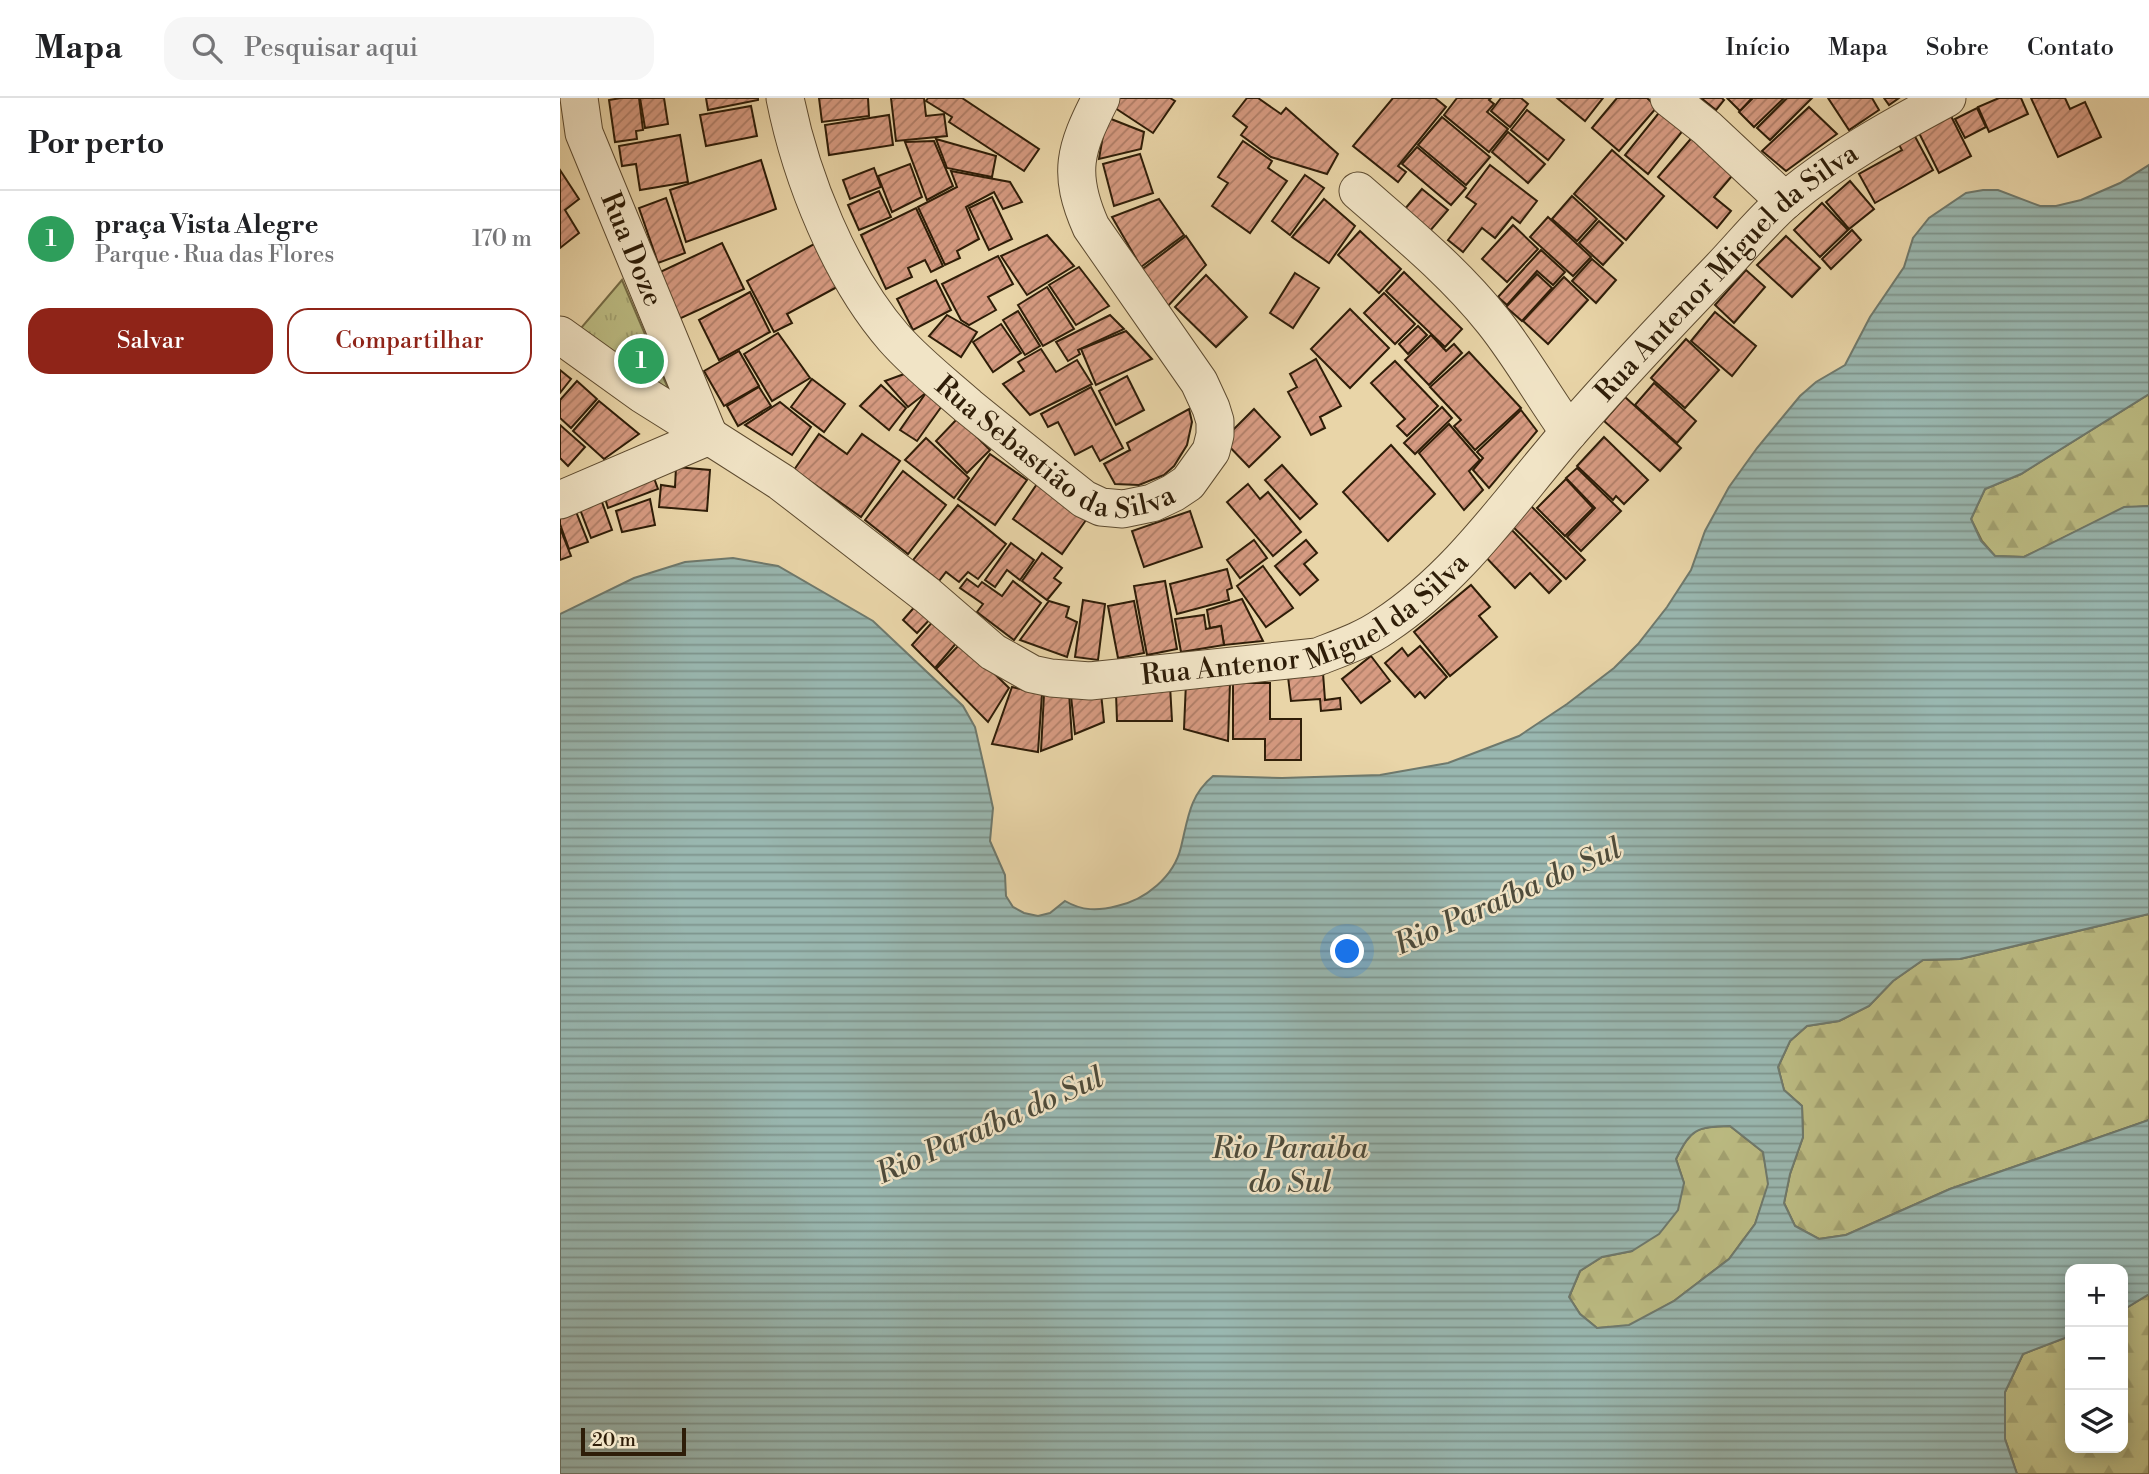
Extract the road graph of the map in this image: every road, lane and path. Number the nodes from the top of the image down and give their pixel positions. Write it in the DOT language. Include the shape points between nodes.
graph roads {
  1 [pos="785,98"];
  2 [pos="1101,98"];
  3 [pos="1669,98"];
  4 [pos="1947,98"];
  5 [pos="574,128"];
  6 [pos="1358,191"];
  7 [pos="1785,201"];
  8 [pos="560,335"];
  9 [pos="1569,432"];
  10 [pos="709,436"];
  11 [pos="560,500"];
  1 -- 2 [label="street, Rua Sebastião da Silva" via="818,207 855,282 895,339 951,392 1084,499 1101,507 1123,509 1152,503 1188,483 1210,451 1215,421 1199,382 1091,228 1081,205 1076,182 1080,141"];
  3 -- 7 [label="street"];
  4 -- 7 [label="street, Rua Antenor Miguel da Silva" via="1834,164"];
  5 -- 10 [label="street, Rua Doze"];
  6 -- 9 [label="street" via="1438,261 1492,320"];
  7 -- 9 [label="street, Rua Antenor Miguel da Silva"];
  8 -- 10 [label="street, Rua Antenor Miguel da Silva"];
  9 -- 10 [label="street, Rua Antenor Miguel da Silva" via="1461,561 1383,628 1317,657 1090,681 1032,674 1010,663 781,482"];
  10 -- 11 [label="street"];
}
